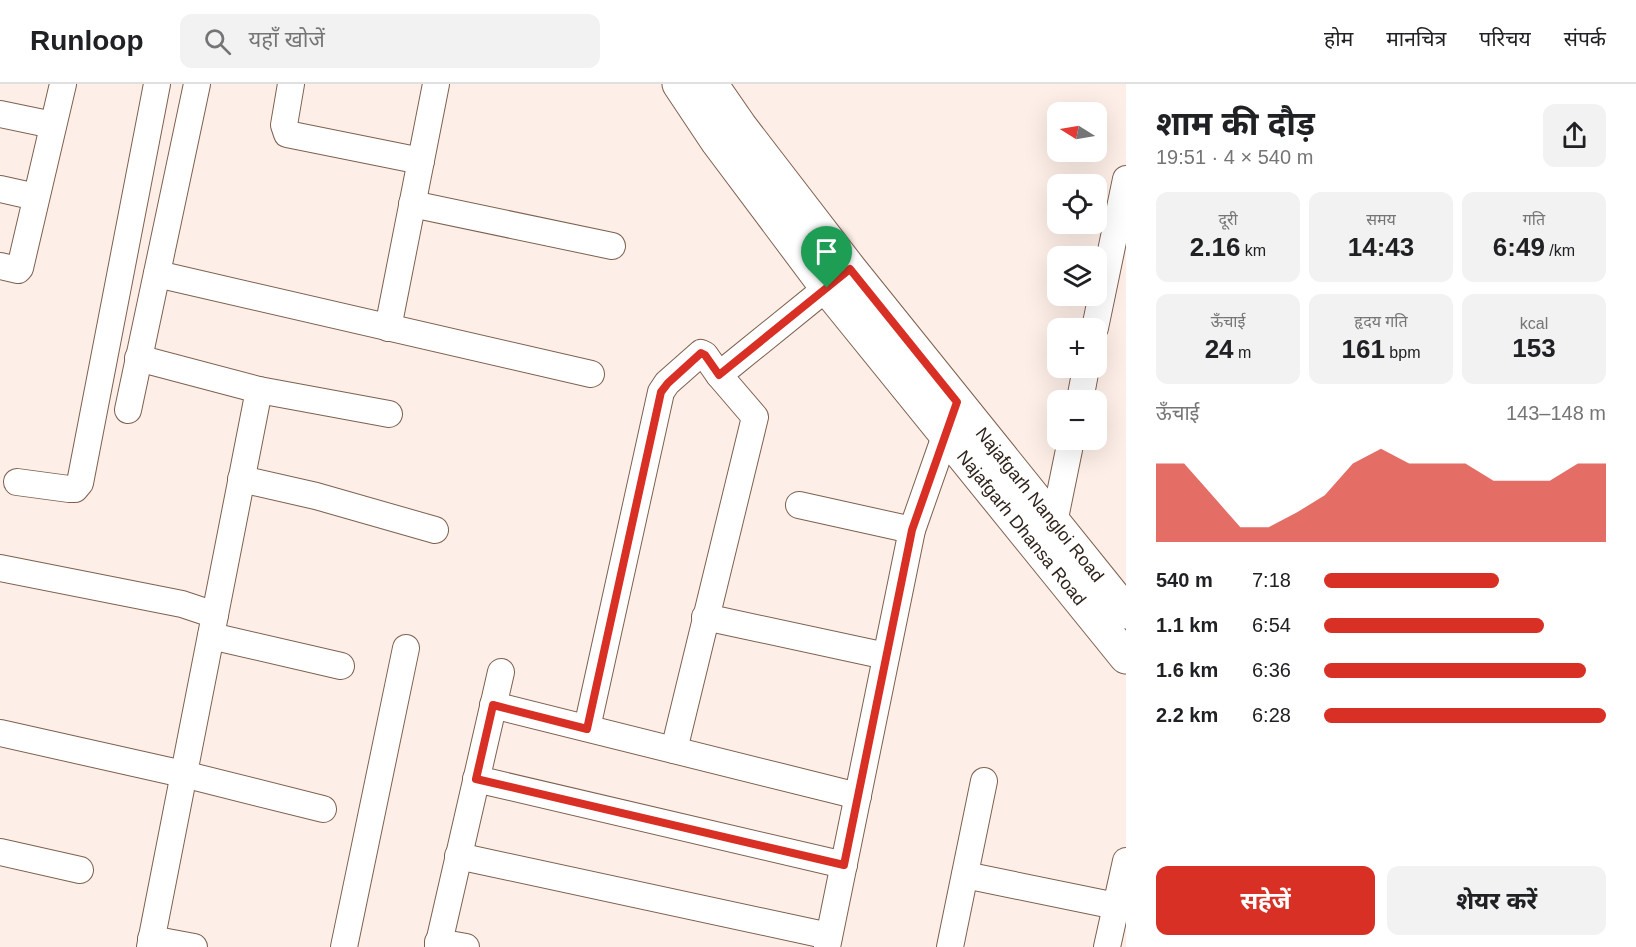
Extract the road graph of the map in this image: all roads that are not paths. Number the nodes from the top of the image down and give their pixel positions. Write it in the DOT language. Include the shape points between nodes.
graph roads {
  1 [pos="63,84"];
  2 [pos="157,84"];
  3 [pos="197,84"];
  4 [pos="291,84"];
  5 [pos="436,84"];
  6 [pos="679,84"];
  7 [pos="711,84"];
  8 [pos="0,114"];
  9 [pos="53,125"];
  10 [pos="421,161"];
  11 [pos="1126,179"];
  12 [pos="0,189"];
  13 [pos="36,197"];
  14 [pos="412,204"];
  15 [pos="612,246"];
  16 [pos="0,266"];
  17 [pos="157,274"];
  18 [pos="838,279"];
  19 [pos="1097,318"];
  20 [pos="388,328"];
  21 [pos="138,358"];
  22 [pos="591,374"];
  23 [pos="719,375"];
  24 [pos="259,390"];
  25 [pos="957,402"];
  26 [pos="128,410"];
  27 [pos="389,414"];
  28 [pos="945,435"];
  29 [pos="1069,450"];
  30 [pos="241,479"];
  31 [pos="17,482"];
  32 [pos="799,505"];
  33 [pos="1054,523"];
  34 [pos="435,530"];
  35 [pos="912,530"];
  36 [pos="0,568"];
  37 [pos="1126,612"];
  38 [pos="705,617"];
  39 [pos="213,625"];
  40 [pos="406,648"];
  41 [pos="886,656"];
  42 [pos="1126,657"];
  43 [pos="341,666"];
  44 [pos="501,672"];
  45 [pos="493,705"];
  46 [pos="587,729"];
  47 [pos="0,733"];
  48 [pos="674,750"];
  49 [pos="183,774"];
  50 [pos="476,779"];
  51 [pos="984,781"];
  52 [pos="858,796"];
  53 [pos="323,809"];
  54 [pos="0,852"];
  55 [pos="459,856"];
  56 [pos="1126,861"];
  57 [pos="844,865"];
  58 [pos="80,870"];
  59 [pos="965,875"];
  60 [pos="1116,906"];
  61 [pos="828,942"];
  62 [pos="150,943"];
  63 [pos="438,944"];
  64 [pos="194,947"];
  65 [pos="344,947"];
  66 [pos="466,947"];
  67 [pos="950,947"];
  68 [pos="1107,947"];
  1 -- 9 [label="street"];
  2 -- 31 [label="street" via="80,483 69,489"];
  3 -- 17 [label="street"];
  4 -- 10 [label="street" via="284,125 287,134"];
  5 -- 10 [label="street"];
  6 -- 18 [label="main road, Najafgarh Dhansa Road" via="717,141"];
  7 -- 18 [label="main road, Najafgarh Nangloi Road"];
  8 -- 9 [label="street"];
  9 -- 13 [label="street"];
  10 -- 14 [label="street"];
  11 -- 19 [label="street"];
  12 -- 13 [label="street"];
  13 -- 16 [label="street" via="20,268"];
  14 -- 15 [label="street"];
  14 -- 20 [label="street"];
  17 -- 20 [label="street"];
  17 -- 21 [label="street"];
  18 -- 23 [label="street"];
  18 -- 25 [label="main road, Najafgarh Nangloi Road"];
  18 -- 28 [label="main road, Najafgarh Dhansa Road"];
  20 -- 22 [label="street"];
  21 -- 24 [label="street"];
  21 -- 26 [label="street"];
  23 -- 38 [label="street" via="754,417"];
  23 -- 46 [label="street" via="701,353 661,392"];
  24 -- 27 [label="street"];
  24 -- 30 [label="street"];
  25 -- 28 [label="street"];
  25 -- 33 [label="main road, Najafgarh Nangloi Road"];
  28 -- 35 [label="street"];
  28 -- 42 [label="main road, Najafgarh Dhansa Road"];
  29 -- 33 [label="street"];
  30 -- 34 [label="street"];
  30 -- 39 [label="street"];
  32 -- 35 [label="street"];
  33 -- 37 [label="main road, Najafgarh Nangloi Road"];
  35 -- 41 [label="street"];
  36 -- 39 [label="street" via="172,602"];
  38 -- 41 [label="street"];
  38 -- 48 [label="street"];
  39 -- 43 [label="street"];
  39 -- 49 [label="street"];
  40 -- 65 [label="street"];
  41 -- 52 [label="street"];
  44 -- 45 [label="street"];
  45 -- 46 [label="street"];
  45 -- 50 [label="street"];
  46 -- 48 [label="street"];
  47 -- 49 [label="street"];
  48 -- 52 [label="street"];
  49 -- 53 [label="street"];
  49 -- 62 [label="street"];
  50 -- 55 [label="street"];
  50 -- 57 [label="street"];
  51 -- 59 [label="street"];
  52 -- 57 [label="street"];
  54 -- 58 [label="street"];
  55 -- 61 [label="street"];
  55 -- 63 [label="street"];
  56 -- 60 [label="street"];
  57 -- 61 [label="street"];
  59 -- 60 [label="street"];
  59 -- 67 [label="street"];
  60 -- 68 [label="street"];
  62 -- 64 [label="street"];
  63 -- 66 [label="street"];
}
